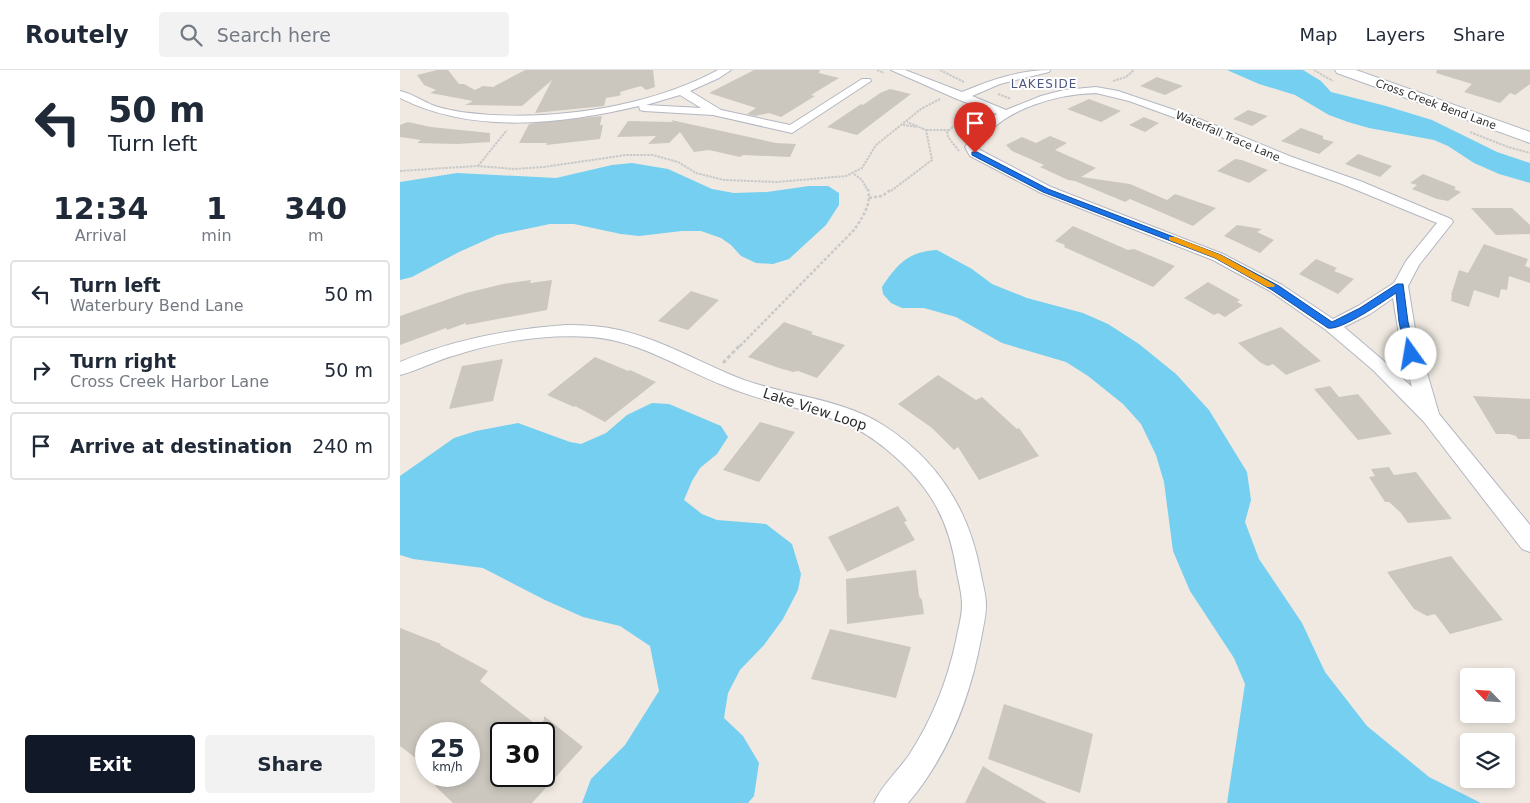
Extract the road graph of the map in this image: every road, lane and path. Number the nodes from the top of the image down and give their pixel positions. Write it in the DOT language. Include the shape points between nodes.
graph roads {
  1 [pos="726,70"];
  2 [pos="896,70"];
  3 [pos="916,70"];
  4 [pos="940,70"];
  5 [pos="1044,70"];
  6 [pos="1342,70"];
  7 [pos="1368,70"];
  8 [pos="866,81"];
  9 [pos="682,91"];
  10 [pos="963,92"];
  11 [pos="400,94"];
  12 [pos="610,109"];
  13 [pos="1013,110"];
  14 [pos="717,113"];
  15 [pos="907,122"];
  16 [pos="903,125"];
  17 [pos="1530,127"];
  18 [pos="510,128"];
  19 [pos="922,128"];
  20 [pos="926,130"];
  21 [pos="949,130"];
  22 [pos="1530,138"];
  23 [pos="477,166"];
  24 [pos="400,171"];
  25 [pos="854,174"];
  26 [pos="869,198"];
  27 [pos="1400,286"];
  28 [pos="1332,326"];
  29 [pos="400,369"];
  30 [pos="711,374"];
  31 [pos="1431,417"];
  32 [pos="1530,542"];
  33 [pos="889,803"];
  1 -- 9 [label="street"];
  2 -- 10 [label="street"];
  3 -- 10 [label="street"];
  4 -- 10 [label="path" via="973,84"];
  5 -- 10 [label="street"];
  6 -- 22 [label="main road, Cross Creek Bend Lane"];
  7 -- 17 [label="main road, Cross Creek Bend Lane"];
  8 -- 14 [label="street" via="792,129"];
  9 -- 12 [label="street"];
  9 -- 14 [label="street"];
  10 -- 13 [label="street"];
  10 -- 15 [label="path" via="921,109"];
  11 -- 12 [label="street" via="431,110 492,118"];
  12 -- 14 [label="street"];
  13 -- 27 [label="street, Waterfall Trace Lane" via="1037,100 1082,90 1133,98 1446,222 1412,264"];
  13 -- 28 [label="street, Waterfall Trace Lane" via="993,122 972,142 975,153 1046,190 1218,256 1276,288"];
  15 -- 16 [label="path"];
  15 -- 19 [label="path"];
  16 -- 19 [label="path"];
  16 -- 25 [label="path" via="876,145 862,168"];
  18 -- 23 [label="path"];
  19 -- 20 [label="path"];
  20 -- 21 [label="path"];
  20 -- 26 [label="path" via="932,155 929,164 906,178 897,188"];
  23 -- 24 [label="path"];
  23 -- 25 [label="path" via="544,167 626,154 653,155 678,162 696,173 724,180 777,182"];
  25 -- 26 [label="path" via="865,182"];
  26 -- 30 [label="path" via="863,216 841,245"];
  27 -- 28 [label="street"];
  27 -- 31 [label="street" via="1415,370"];
  28 -- 31 [label="street"];
  29 -- 30 [label="street, Lake View Loop" via="454,349 503,337 581,332 618,335"];
  30 -- 33 [label="street, Lake View Loop" via="868,426 931,476 954,513 967,556 974,606 965,662 944,722 910,780"];
  31 -- 32 [label="street"];
}
